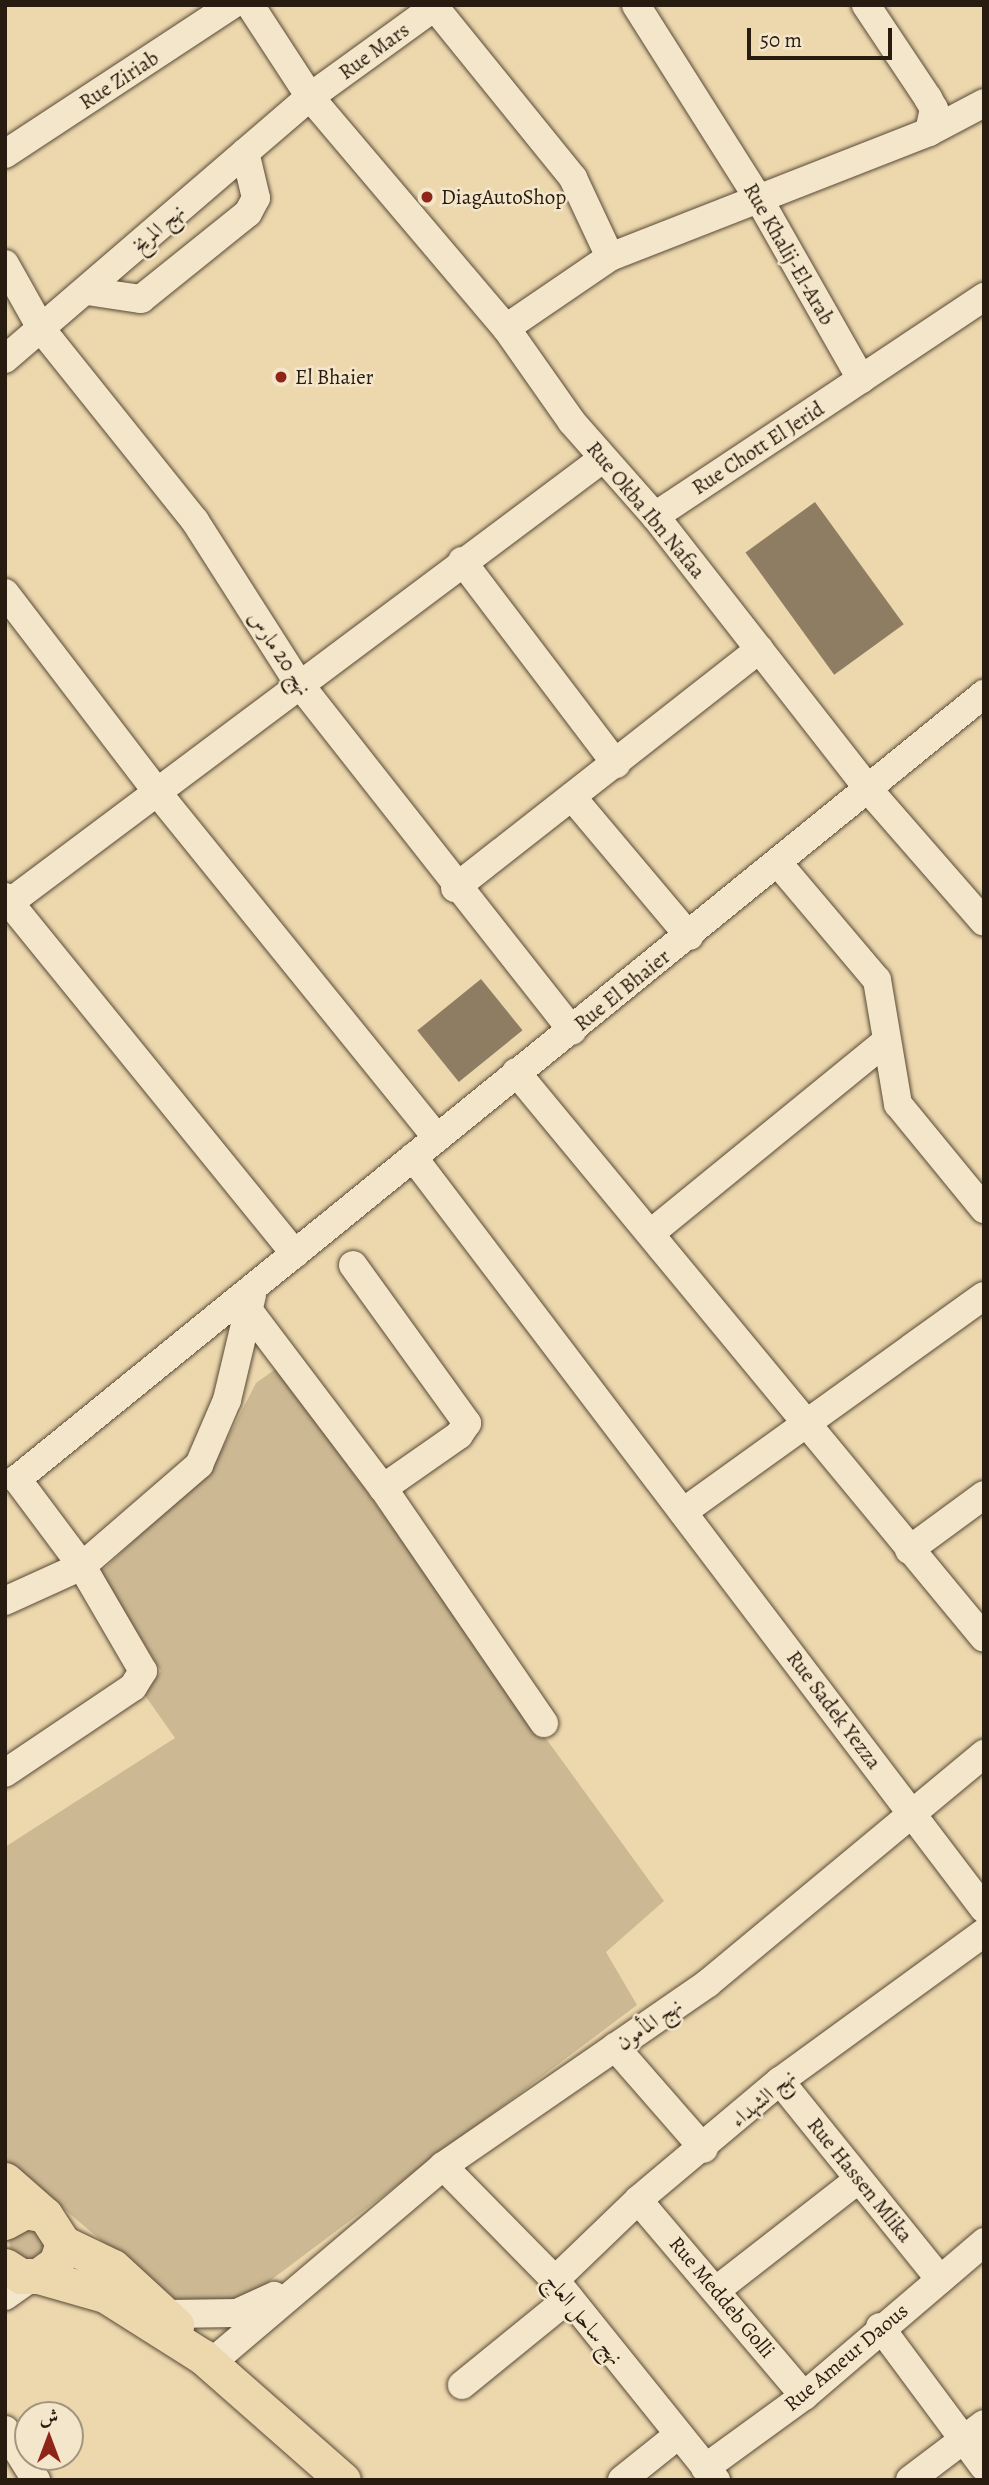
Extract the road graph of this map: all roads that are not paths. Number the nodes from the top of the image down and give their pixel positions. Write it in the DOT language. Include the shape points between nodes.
graph roads {
  1 [pos="232,5"];
  2 [pos="250,5"];
  3 [pos="636,5"];
  4 [pos="866,5"];
  5 [pos="435,6"];
  6 [pos="310,97"];
  7 [pos="984,103"];
  8 [pos="929,132"];
  9 [pos="246,152"];
  10 [pos="5,154"];
  11 [pos="760,201"];
  12 [pos="610,257"];
  13 [pos="5,264"];
  14 [pos="87,291"];
  15 [pos="984,297"];
  16 [pos="506,328"];
  17 [pos="42,330"];
  18 [pos="5,359"];
  19 [pos="861,380"];
  20 [pos="602,458"];
  21 [pos="655,516"];
  22 [pos="462,561"];
  23 [pos="5,593"];
  24 [pos="760,649"];
  25 [pos="297,681"];
  26 [pos="984,694"];
  27 [pos="616,764"];
  28 [pos="868,789"];
  29 [pos="157,792"];
  30 [pos="572,797"];
  31 [pos="778,863"];
  32 [pos="455,888"];
  33 [pos="6,902"];
  34 [pos="984,922"];
  35 [pos="690,936"];
  36 [pos="572,1031"];
  37 [pos="884,1043"];
  38 [pos="516,1072"];
  39 [pos="437,1138"];
  40 [pos="413,1157"];
  41 [pos="984,1209"];
  42 [pos="651,1233"];
  43 [pos="295,1254"];
  44 [pos="353,1265"];
  45 [pos="252,1295"];
  46 [pos="984,1296"];
  47 [pos="802,1423"];
  48 [pos="11,1479"];
  49 [pos="383,1488"];
  50 [pos="984,1495"];
  51 [pos="683,1512"];
  52 [pos="909,1550"];
  53 [pos="82,1566"];
  54 [pos="5,1601"];
  55 [pos="984,1638"];
  56 [pos="544,1723"];
  57 [pos="984,1754"];
  58 [pos="5,1773"];
  59 [pos="912,1812"];
  60 [pos="984,1909"];
  61 [pos="984,1933"];
  62 [pos="615,2047"];
  63 [pos="780,2081"];
  64 [pos="704,2149"];
  65 [pos="443,2166"];
  66 [pos="859,2179"];
  67 [pos="5,2180"];
  68 [pos="638,2200"];
  69 [pos="5,2222"];
  70 [pos="54,2229"];
  71 [pos="984,2242"];
  72 [pos="20,2279"];
  73 [pos="940,2279"];
  74 [pos="305,2282"];
  75 [pos="719,2288"];
  76 [pos="562,2289"];
  77 [pos="167,2314"];
  78 [pos="880,2327"];
  79 [pos="207,2360"];
  80 [pos="462,2385"];
  81 [pos="804,2396"];
  82 [pos="5,2430"];
  83 [pos="974,2432"];
  84 [pos="677,2436"];
  85 [pos="984,2467"];
  86 [pos="711,2474"];
  87 [pos="36,2480"];
  88 [pos="343,2480"];
  89 [pos="622,2480"];
  90 [pos="910,2480"];
  1 -- 10 [label="street, Rue Ziriab"];
  2 -- 6 [label="street, Rue Okba Ibn Nafaa"];
  3 -- 11 [label="street, Rue Khalij-El-Arab"];
  4 -- 8 [label="street" via="934,109"];
  5 -- 6 [label="street, Rue Mars"];
  5 -- 12 [label="street" via="573,178"];
  6 -- 9 [label="street, نهج المريخ"];
  6 -- 16 [label="street, Rue Okba Ibn Nafaa"];
  7 -- 8 [label="street"];
  8 -- 11 [label="street"];
  9 -- 14 [label="street, نهج المريخ"];
  9 -- 14 [label="street" via="256,198 248,213 141,299"];
  11 -- 12 [label="street"];
  11 -- 19 [label="street, Rue Khalij-El-Arab"];
  12 -- 16 [label="street"];
  13 -- 17 [label="street, نهج 20 مارس"];
  14 -- 17 [label="street, نهج المريخ"];
  15 -- 19 [label="street"];
  16 -- 20 [label="street, Rue Okba Ibn Nafaa"];
  17 -- 18 [label="street, نهج المريخ"];
  17 -- 25 [label="street, نهج 20 مارس" via="195,521"];
  19 -- 21 [label="street, Rue Chott El Jerid"];
  20 -- 21 [label="street, Rue Okba Ibn Nafaa"];
  20 -- 22 [label="street"];
  21 -- 24 [label="street, Rue Okba Ibn Nafaa"];
  22 -- 25 [label="street"];
  22 -- 27 [label="street"];
  23 -- 29 [label="street"];
  24 -- 27 [label="street"];
  24 -- 28 [label="street, Rue Okba Ibn Nafaa"];
  25 -- 29 [label="street"];
  25 -- 32 [label="street, نهج 20 مارس"];
  26 -- 28 [label="street, Rue El Bhaier"];
  27 -- 30 [label="street"];
  28 -- 31 [label="street, Rue El Bhaier"];
  28 -- 34 [label="street, Rue Okba Ibn Nafaa"];
  29 -- 33 [label="street"];
  29 -- 39 [label="street"];
  30 -- 32 [label="street"];
  30 -- 35 [label="street"];
  31 -- 35 [label="street, Rue El Bhaier"];
  31 -- 37 [label="street" via="877,981"];
  32 -- 36 [label="street, نهج 20 مارس"];
  33 -- 43 [label="street"];
  35 -- 36 [label="street, Rue El Bhaier"];
  36 -- 38 [label="street, Rue El Bhaier"];
  37 -- 41 [label="street" via="898,1104"];
  37 -- 42 [label="street"];
  38 -- 39 [label="street, Rue El Bhaier"];
  38 -- 42 [label="street"];
  39 -- 40 [label="street, Rue El Bhaier"];
  40 -- 43 [label="street, Rue El Bhaier"];
  40 -- 51 [label="street, Rue Sadek Yezza"];
  42 -- 47 [label="street"];
  43 -- 45 [label="street, Rue El Bhaier"];
  44 -- 49 [label="street" via="467,1423 459,1435"];
  45 -- 48 [label="street, Rue El Bhaier"];
  45 -- 49 [label="street"];
  45 -- 53 [label="street" via="227,1400 200,1465"];
  46 -- 47 [label="street"];
  47 -- 51 [label="street"];
  47 -- 52 [label="street"];
  48 -- 53 [label="street"];
  49 -- 56 [label="street"];
  50 -- 52 [label="street"];
  51 -- 59 [label="street, Rue Sadek Yezza"];
  52 -- 55 [label="street"];
  53 -- 54 [label="street"];
  53 -- 58 [label="street" via="140,1664 141,1678"];
  57 -- 59 [label="street, نهج المأمون"];
  59 -- 60 [label="street, Rue Sadek Yezza"];
  59 -- 62 [label="street, نهج المأمون" via="708,1983"];
  61 -- 63 [label="street, نهج الشهداء"];
  62 -- 64 [label="street"];
  62 -- 65 [label="street, نهج المأمون"];
  63 -- 64 [label="street, نهج الشهداء"];
  63 -- 66 [label="street, Rue Hassen Mlika"];
  64 -- 68 [label="street, نهج الشهداء"];
  65 -- 74 [label="street, نهج المأمون"];
  65 -- 76 [label="street, نهج ساحل العاج"];
  66 -- 73 [label="street, Rue Hassen Mlika"];
  66 -- 75 [label="street"];
  67 -- 70 [label="main road"];
  68 -- 75 [label="street, Rue Meddeb Golli"];
  68 -- 76 [label="street, نهج الشهداء"];
  69 -- 70 [label="main road" via="25,2211"];
  70 -- 72 [label="main road" via="56,2263"];
  70 -- 77 [label="main road" via="113,2267"];
  71 -- 73 [label="street, Rue Ameur Daous"];
  72 -- 79 [label="main road" via="105,2295"];
  73 -- 78 [label="street, Rue Ameur Daous"];
  74 -- 77 [label="street, نهج المأمون" via="237,2313"];
  74 -- 79 [label="street, نهج المأمون"];
  75 -- 81 [label="street, Rue Meddeb Golli"];
  76 -- 80 [label="street, نهج الشهداء"];
  76 -- 84 [label="street, نهج ساحل العاج"];
  77 -- 79 [label="main road"];
  78 -- 81 [label="street, Rue Ameur Daous"];
  78 -- 83 [label="street"];
  79 -- 88 [label="main road"];
  81 -- 86 [label="street, Rue Ameur Daous"];
  82 -- 87 [label="street"];
  83 -- 85 [label="street"];
  83 -- 90 [label="street"];
  84 -- 86 [label="street, نهج ساحل العاج"];
  84 -- 89 [label="street"];
}
